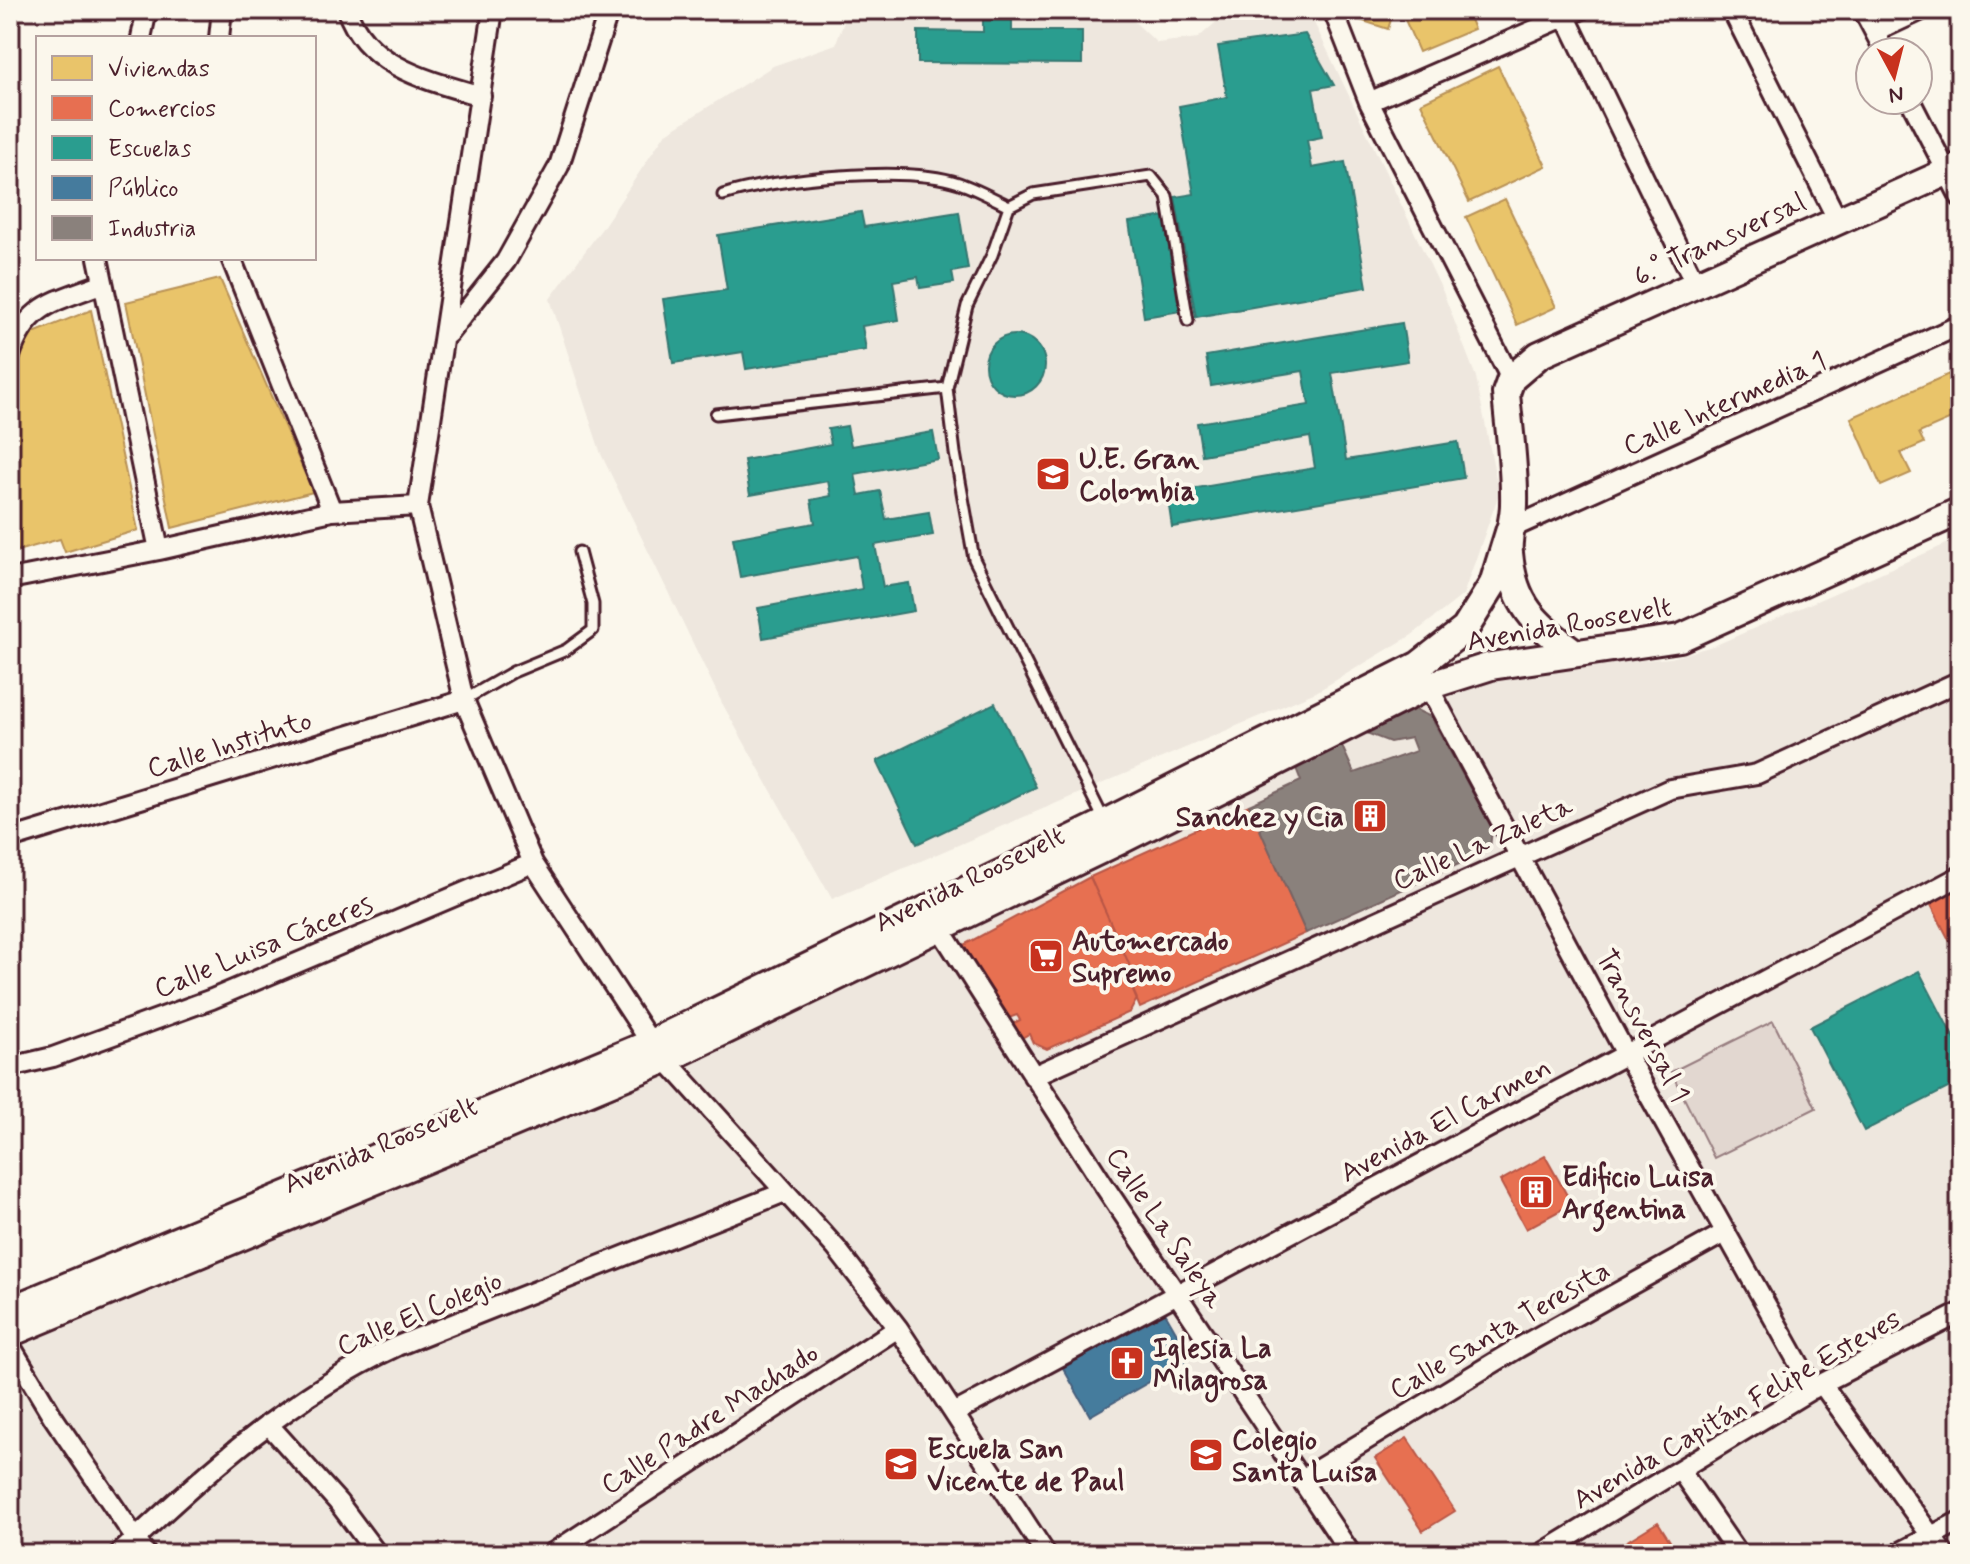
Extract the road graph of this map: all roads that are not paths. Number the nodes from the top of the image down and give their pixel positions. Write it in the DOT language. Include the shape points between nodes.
graph roads {
  1 [pos="147,10"];
  2 [pos="222,10"];
  3 [pos="347,10"];
  4 [pos="493,10"];
  5 [pos="609,10"];
  6 [pos="1333,10"];
  7 [pos="1732,10"];
  8 [pos="1863,10"];
  9 [pos="1922,10"];
  10 [pos="1573,14"];
  11 [pos="1875,32"];
  12 [pos="141,36"];
  13 [pos="219,36"];
  14 [pos="1877,36"];
  15 [pos="481,96"];
  16 [pos="1369,102"];
  17 [pos="1920,116"];
  18 [pos="1954,169"];
  19 [pos="723,195"];
  20 [pos="1960,197"];
  21 [pos="1009,206"];
  22 [pos="1837,219"];
  23 [pos="98,260"];
  24 [pos="232,260"];
  25 [pos="103,283"];
  26 [pos="1696,285"];
  27 [pos="1188,321"];
  28 [pos="1960,325"];
  29 [pos="446,337"];
  30 [pos="10,356"];
  31 [pos="1511,379"];
  32 [pos="947,388"];
  33 [pos="716,414"];
  34 [pos="418,506"];
  35 [pos="332,511"];
  36 [pos="1960,511"];
  37 [pos="1510,529"];
  38 [pos="159,550"];
  39 [pos="579,552"];
  40 [pos="10,579"];
  41 [pos="1574,652"];
  42 [pos="1960,681"];
  43 [pos="1428,686"];
  44 [pos="464,700"];
  45 [pos="1105,823"];
  46 [pos="10,839"];
  47 [pos="1522,855"];
  48 [pos="533,863"];
  49 [pos="1960,876"];
  50 [pos="934,919"];
  51 [pos="658,1052"];
  52 [pos="1626,1054"];
  53 [pos="10,1067"];
  54 [pos="1033,1076"];
  55 [pos="785,1192"];
  56 [pos="234,1228"];
  57 [pos="1726,1232"];
  58 [pos="1177,1293"];
  59 [pos="10,1310"];
  60 [pos="1960,1313"];
  61 [pos="898,1328"];
  62 [pos="10,1333"];
  63 [pos="10,1345"];
  64 [pos="1818,1386"];
  65 [pos="956,1412"];
  66 [pos="268,1424"];
  67 [pos="1680,1470"];
  68 [pos="1302,1479"];
  69 [pos="1960,1521"];
  70 [pos="1931,1537"];
  71 [pos="140,1547"];
  72 [pos="119,1554"];
  73 [pos="377,1554"];
  74 [pos="551,1554"];
  75 [pos="1046,1554"];
  76 [pos="1351,1554"];
  77 [pos="1541,1554"];
  78 [pos="1738,1554"];
  79 [pos="1897,1554"];
  80 [pos="1944,1554"];
  1 -- 12 [label="street"];
  2 -- 13 [label="street"];
  3 -- 15 [label="street" via="370,49 399,69"];
  4 -- 15 [label="street"];
  5 -- 29 [label="street" via="559,166 506,261"];
  6 -- 16 [label="street"];
  7 -- 22 [label="street"];
  8 -- 11 [label="street"];
  9 -- 11 [label="street"];
  10 -- 16 [label="street"];
  10 -- 26 [label="street"];
  11 -- 14 [label="street"];
  15 -- 29 [label="street"];
  16 -- 31 [label="street"];
  17 -- 18 [label="street"];
  18 -- 20 [label="street"];
  18 -- 22 [label="street, 6.° Transversal"];
  19 -- 21 [label="lane" via="760,183 908,174 957,182"];
  21 -- 27 [label="lane" via="1033,194 1151,176 1167,196"];
  21 -- 32 [label="lane" via="967,306"];
  22 -- 26 [label="street, 6.° Transversal"];
  23 -- 25 [label="street"];
  24 -- 35 [label="street"];
  25 -- 30 [label="street" via="28,318"];
  25 -- 38 [label="street"];
  26 -- 31 [label="street, 6.° Transversal" via="1539,355"];
  28 -- 37 [label="street, Calle Intermedia 1"];
  29 -- 34 [label="street"];
  31 -- 37 [label="street" via="1506,393 1513,462"];
  32 -- 33 [label="lane"];
  32 -- 45 [label="lane" via="974,559"];
  34 -- 35 [label="street"];
  34 -- 44 [label="street"];
  35 -- 38 [label="street"];
  36 -- 41 [label="street, Avenida Roosevelt" via="1680,638"];
  37 -- 41 [label="street" via="1509,553 1525,609"];
  37 -- 45 [label="street, Avenida Roosevelt" via="1493,584 1465,629 1443,648 1419,665"];
  38 -- 40 [label="street"];
  39 -- 44 [label="lane" via="593,604 593,630 566,650"];
  41 -- 43 [label="street, Avenida Roosevelt" via="1491,666"];
  42 -- 47 [label="street, Calle La Zaleta" via="1757,774 1670,789"];
  43 -- 47 [label="street, Transversal 1"];
  43 -- 50 [label="street, Avenida Roosevelt"];
  44 -- 46 [label="street, Calle Instituto"];
  44 -- 48 [label="street"];
  45 -- 50 [label="street, Avenida Roosevelt"];
  47 -- 52 [label="street, Transversal 1"];
  47 -- 54 [label="street, Calle La Zaleta"];
  48 -- 51 [label="street"];
  48 -- 53 [label="street, Calle Luisa Cáceres" via="212,999 53,1057"];
  49 -- 52 [label="street, Avenida El Carmen"];
  50 -- 51 [label="street, Avenida Roosevelt"];
  50 -- 54 [label="street, Calle La Saleya"];
  51 -- 55 [label="street"];
  51 -- 56 [label="street, Avenida Roosevelt"];
  52 -- 57 [label="street, Transversal 1"];
  52 -- 58 [label="street, Avenida El Carmen"];
  54 -- 58 [label="street, Calle La Saleya"];
  55 -- 61 [label="street"];
  55 -- 66 [label="street, Calle El Colegio" via="397,1346 326,1382"];
  56 -- 59 [label="street, Avenida Roosevelt"];
  56 -- 62 [label="street, Avenida Roosevelt"];
  57 -- 64 [label="street, Transversal 1"];
  57 -- 68 [label="street, Calle Santa Teresita" via="1518,1348"];
  58 -- 65 [label="street, Avenida El Carmen"];
  58 -- 68 [label="street, Calle La Saleya"];
  60 -- 64 [label="street, Avenida Capitán Felipe Esteves"];
  61 -- 65 [label="street"];
  61 -- 74 [label="street, Calle Padre Machado"];
  63 -- 71 [label="street"];
  64 -- 67 [label="street, Avenida Capitán Felipe Esteves"];
  64 -- 70 [label="street, Transversal 1"];
  65 -- 75 [label="street"];
  66 -- 71 [label="street, Calle El Colegio"];
  66 -- 73 [label="street"];
  67 -- 77 [label="street, Avenida Capitán Felipe Esteves"];
  67 -- 78 [label="street"];
  68 -- 76 [label="street, Calle La Saleya"];
  69 -- 70 [label="street"];
  70 -- 79 [label="street"];
  70 -- 80 [label="street, Transversal 1"];
  71 -- 72 [label="street, Calle El Colegio"];
}
